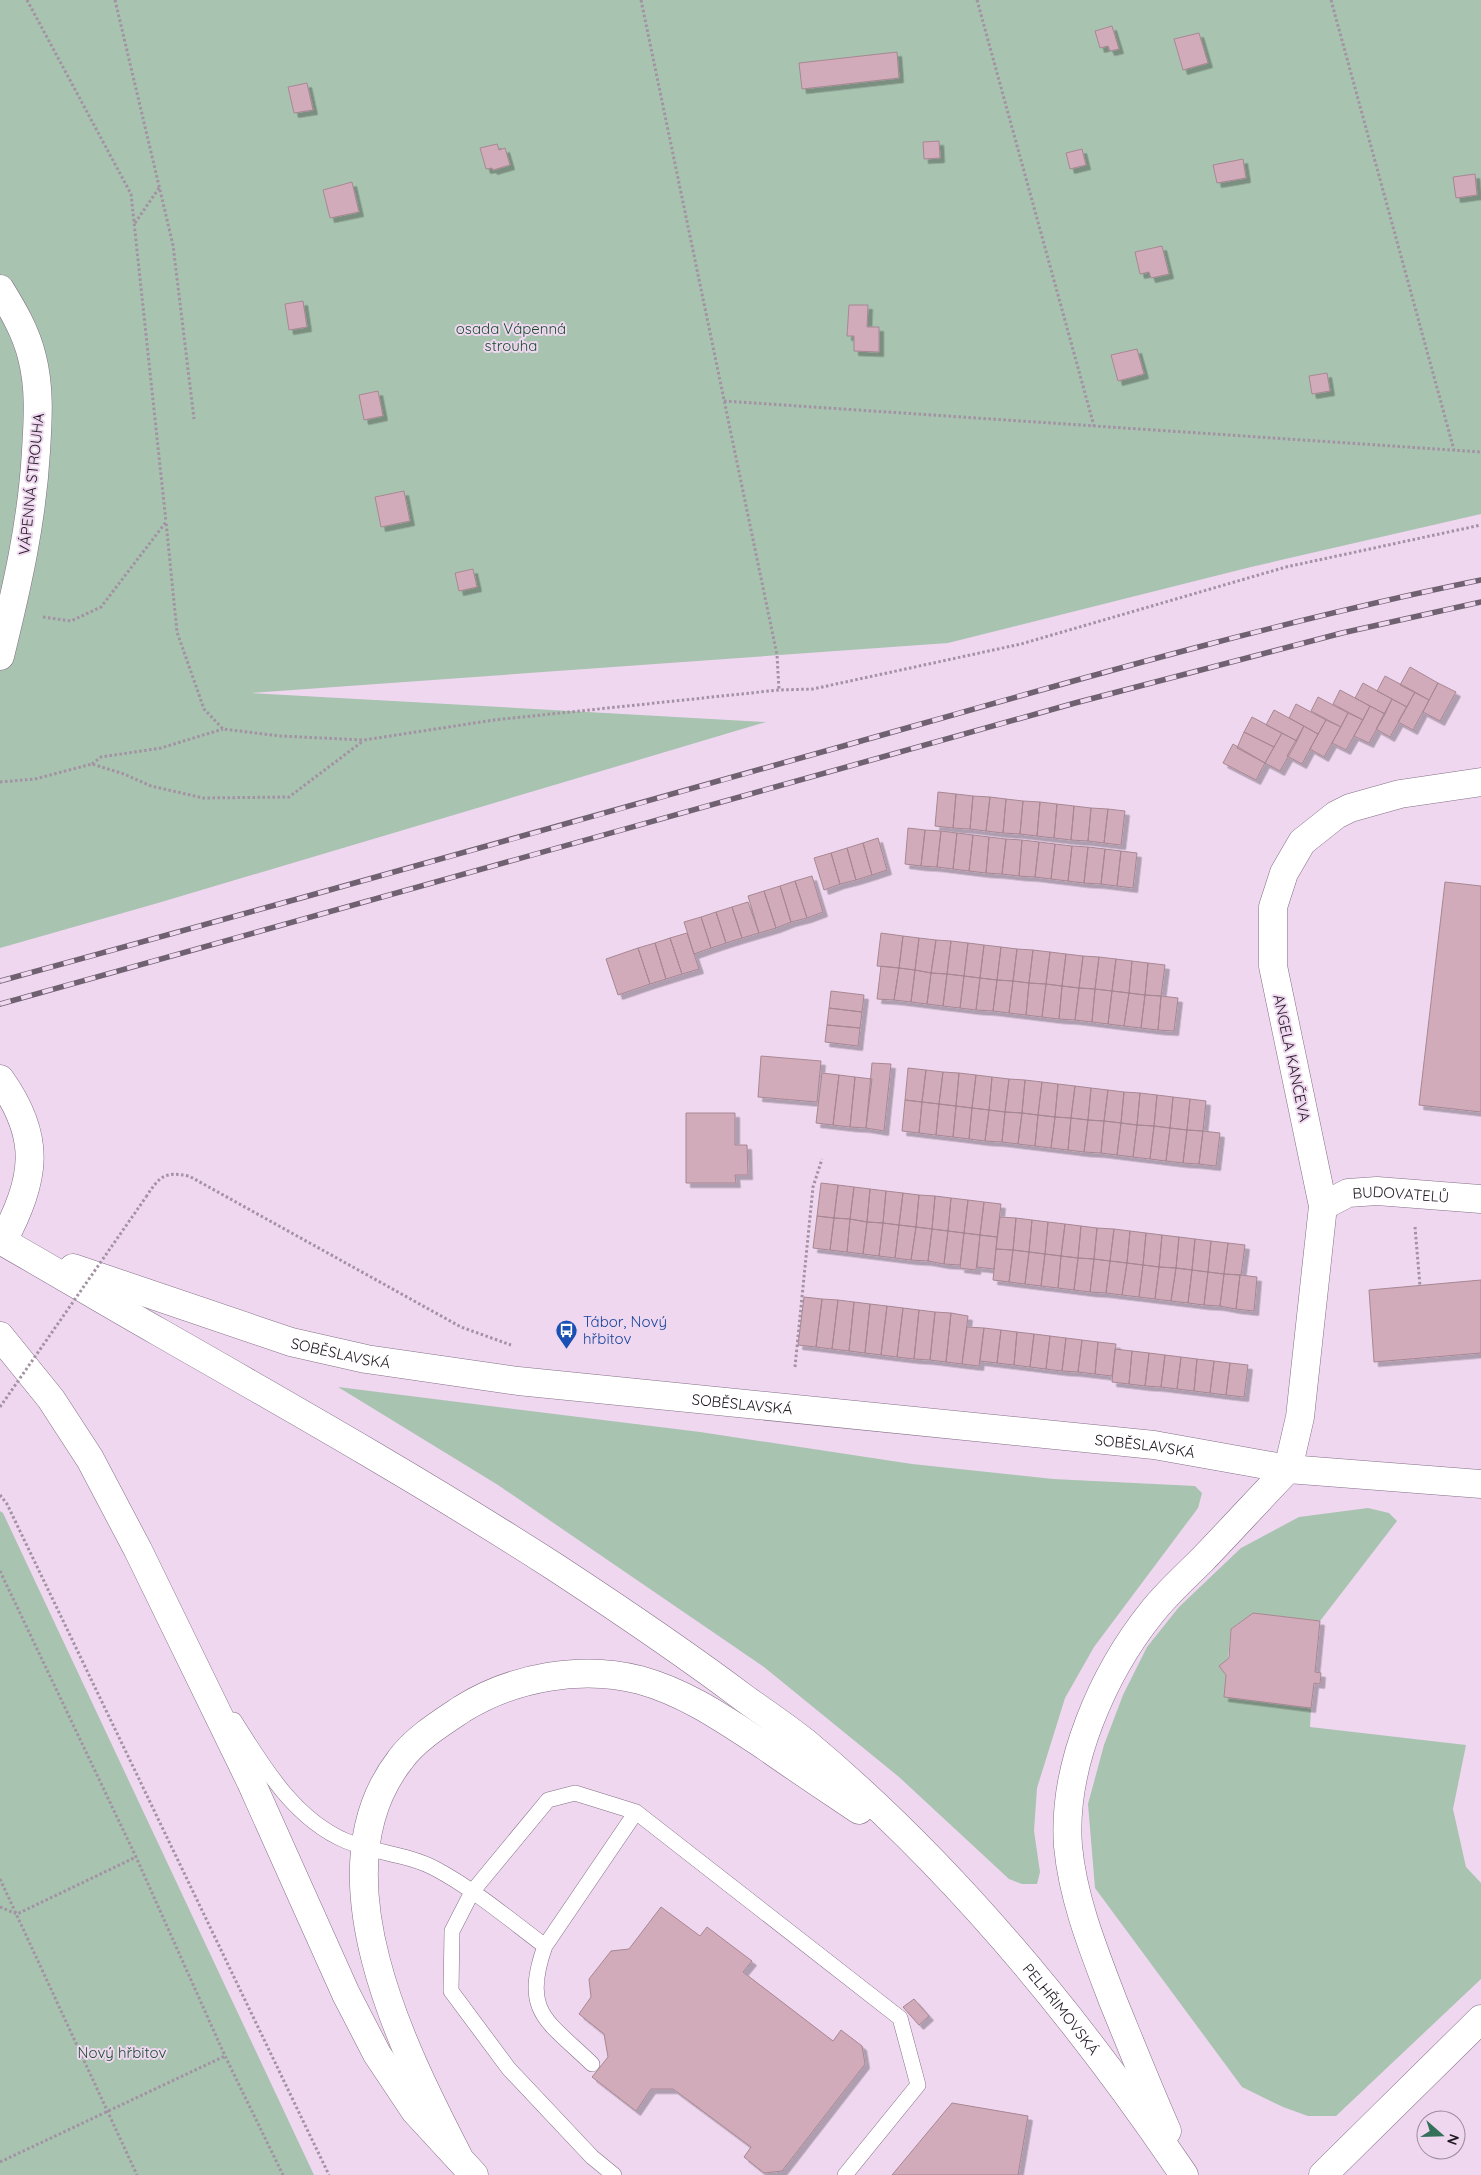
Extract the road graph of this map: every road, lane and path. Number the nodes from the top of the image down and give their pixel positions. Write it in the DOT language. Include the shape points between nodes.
graph roads {
  1 [pos="27,0"];
  2 [pos="115,0"];
  3 [pos="641,0"];
  4 [pos="977,0"];
  5 [pos="1331,0"];
  6 [pos="160,188"];
  7 [pos="134,223"];
  8 [pos="0,288"];
  9 [pos="724,401"];
  10 [pos="194,419"];
  11 [pos="1094,426"];
  12 [pos="1454,450"];
  13 [pos="1481,452"];
  14 [pos="166,522"];
  15 [pos="1481,524"];
  16 [pos="11,612"];
  17 [pos="0,656"];
  18 [pos="780,690"];
  19 [pos="223,729"];
  20 [pos="364,740"];
  21 [pos="92,764"];
  22 [pos="0,782"];
  23 [pos="1481,782"];
  24 [pos="0,1079"];
  25 [pos="822,1160"];
  26 [pos="1481,1199"];
  27 [pos="1324,1206"];
  28 [pos="1414,1217"];
  29 [pos="7,1244"];
  30 [pos="1420,1286"];
  31 [pos="0,1336"];
  32 [pos="514,1346"];
  33 [pos="795,1367"];
  34 [pos="0,1407"];
  35 [pos="1288,1469"];
  36 [pos="1481,1484"];
  37 [pos="0,1495"];
  38 [pos="0,1501"];
  39 [pos="7,1504"];
  40 [pos="0,1571"];
  41 [pos="187,1648"];
  42 [pos="636,1812"];
  43 [pos="364,1847"];
  44 [pos="924,1854"];
  45 [pos="136,1857"];
  46 [pos="0,1879"];
  47 [pos="472,1892"];
  48 [pos="0,1907"];
  49 [pos="16,1914"];
  50 [pos="545,1946"];
  51 [pos="1481,2019"];
  52 [pos="225,2056"];
  53 [pos="592,2064"];
  54 [pos="106,2111"];
  55 [pos="0,2162"];
  56 [pos="466,2166"];
  57 [pos="137,2175"];
  58 [pos="283,2175"];
  59 [pos="329,2175"];
  60 [pos="614,2175"];
  61 [pos="845,2175"];
  62 [pos="1184,2175"];
  63 [pos="1188,2175"];
  64 [pos="1323,2175"];
  1 -- 7 [label="path" via="131,194"];
  2 -- 6 [label="path"];
  3 -- 9 [label="path"];
  4 -- 11 [label="path"];
  5 -- 12 [label="path"];
  6 -- 7 [label="path"];
  6 -- 10 [label="path" via="173,245"];
  7 -- 14 [label="path"];
  8 -- 16 [label="main road, VÁPENNÁ STROUHA" via="17,315 32,356 40,404 26,547"];
  9 -- 11 [label="path"];
  9 -- 18 [label="path" via="777,655"];
  11 -- 12 [label="path"];
  12 -- 13 [label="path"];
  14 -- 16 [label="path" via="101,607 71,621"];
  14 -- 19 [label="path" via="177,632 204,709"];
  15 -- 18 [label="path" via="1286,567 1021,644 813,689"];
  16 -- 17 [label="main road, VÁPENNÁ STROUHA"];
  18 -- 20 [label="path" via="494,720"];
  19 -- 20 [label="path" via="280,736"];
  19 -- 21 [label="path" via="161,748 101,757"];
  20 -- 21 [label="path" via="289,797 203,798 151,786"];
  21 -- 22 [label="path" via="35,779"];
  23 -- 27 [label="main road, ANGELA KANČEVA" via="1400,794 1350,808 1323,823 1302,842 1284,873 1273,907 1273,966"];
  24 -- 29 [label="main road" via="16,1101 28,1133 30,1175"];
  25 -- 33 [label="path" via="813,1187"];
  26 -- 27 [label="main road, BUDOVATELŮ" via="1377,1191 1348,1193"];
  27 -- 35 [label="main road, ANGELA KANČEVA" via="1300,1417"];
  28 -- 30 [label="path"];
  29 -- 35 [label="main road, SOBĚSLAVSKÁ" via="291,1342 366,1359 518,1381 1154,1445"];
  29 -- 44 [label="main road" via="466,1510 606,1600 804,1742"];
  31 -- 41 [label="main road" via="51,1399 90,1459"];
  32 -- 34 [label="path, bridge" via="461,1327 189,1176 168,1174 158,1179"];
  35 -- 36 [label="main road, SOBĚSLAVSKÁ"];
  35 -- 63 [label="main road" via="1175,1585 1127,1645 1091,1720 1081,1746 1072,1787 1068,1844 1073,1884 1081,1912 1132,2049"];
  37 -- 39 [label="path"];
  38 -- 39 [label="path"];
  39 -- 59 [label="path"];
  40 -- 45 [label="path"];
  41 -- 43 [label="lane" via="259,1759 291,1800 332,1835"];
  41 -- 56 [label="main road" via="346,1994 377,2054 415,2111"];
  42 -- 47 [label="lane" via="575,1793 548,1800"];
  42 -- 50 [label="lane"];
  42 -- 61 [label="lane" via="900,2018 918,2085"];
  43 -- 44 [label="main road" via="377,1803 400,1759 445,1720 470,1704 526,1681 556,1676 613,1674 687,1697"];
  43 -- 47 [label="lane" via="423,1863"];
  43 -- 56 [label="main road" via="369,1932 378,1971 414,2068"];
  44 -- 62 [label="main road, PELHŘIMOVSKÁ" via="1042,1984 1097,2053"];
  45 -- 49 [label="path"];
  45 -- 52 [label="path"];
  46 -- 49 [label="path"];
  47 -- 50 [label="lane"];
  47 -- 60 [label="lane" via="452,1931 451,1991 509,2069"];
  48 -- 49 [label="path"];
  49 -- 54 [label="path"];
  50 -- 53 [label="lane" via="534,1993 540,2014"];
  51 -- 64 [label="main road"];
  52 -- 54 [label="path"];
  52 -- 58 [label="path"];
  54 -- 55 [label="path"];
  54 -- 57 [label="path"];
}
